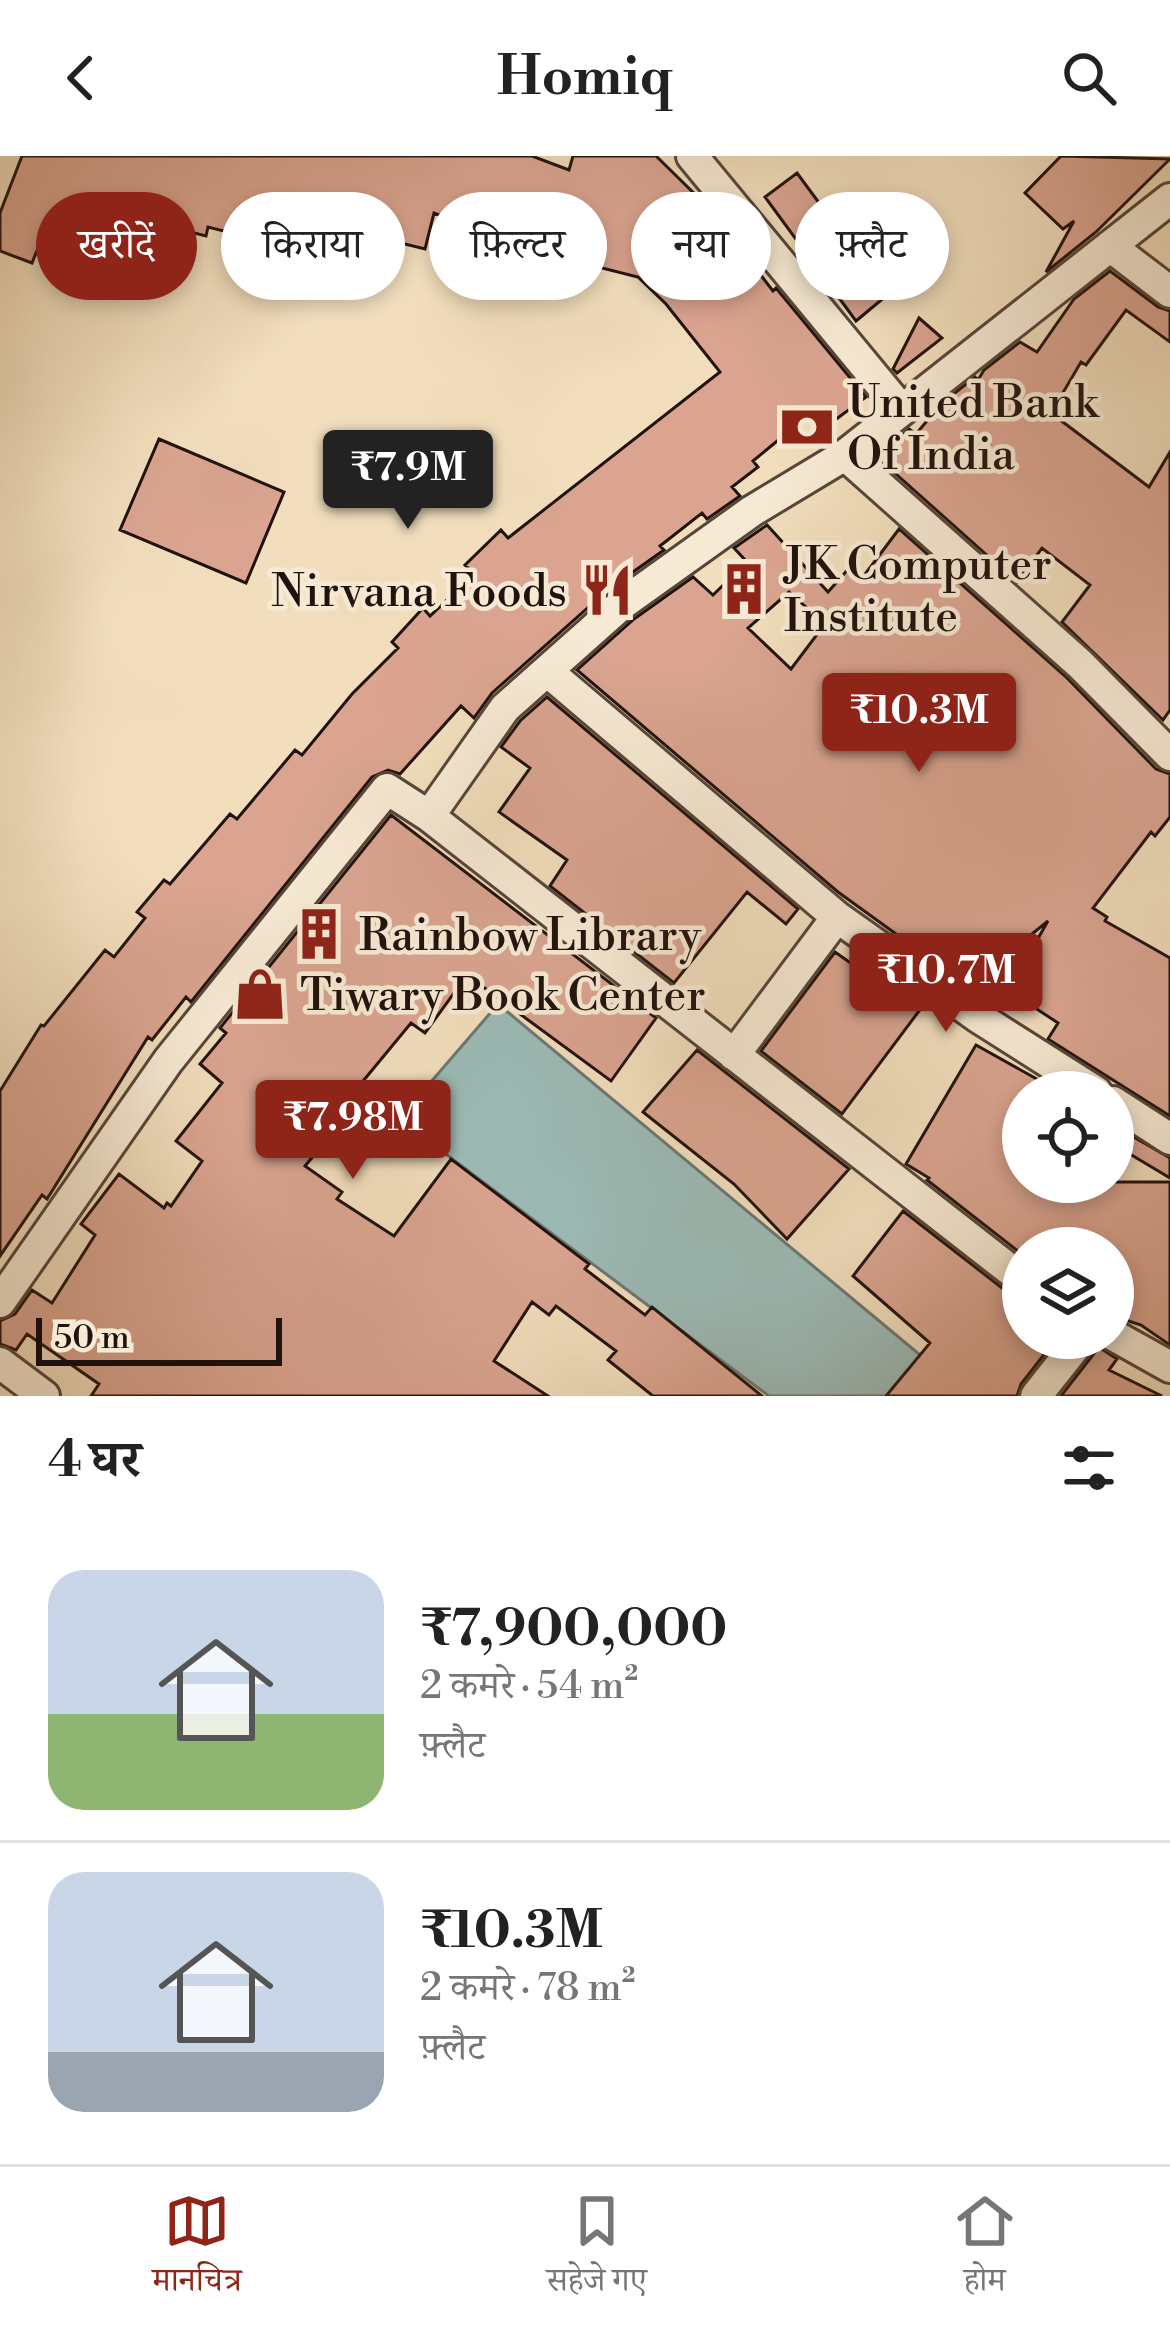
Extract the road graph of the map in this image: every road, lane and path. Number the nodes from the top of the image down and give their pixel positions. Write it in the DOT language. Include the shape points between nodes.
graph roads {
  1 [pos="692,156"];
  2 [pos="1170,199"];
  3 [pos="1110,246"];
  4 [pos="1170,292"];
  5 [pos="900,408"];
  6 [pos="845,455"];
  7 [pos="547,671"];
  8 [pos="1169,753"];
  9 [pos="429,816"];
  10 [pos="837,917"];
  11 [pos="734,1055"];
  12 [pos="1063,1071"];
  13 [pos="1134,1116"];
  14 [pos="1170,1139"];
  15 [pos="1002,1264"];
  16 [pos="0,1302"];
  17 [pos="1134,1347"];
  18 [pos="1065,1359"];
  19 [pos="0,1363"];
  20 [pos="1170,1367"];
  21 [pos="44,1396"];
  22 [pos="1036,1396"];
  1 -- 5 [label="street"];
  2 -- 3 [label="street"];
  3 -- 4 [label="street"];
  3 -- 5 [label="street"];
  5 -- 6 [label="street"];
  6 -- 7 [label="street" via="622,604"];
  6 -- 8 [label="street"];
  7 -- 9 [label="street" via="505,708"];
  7 -- 10 [label="street"];
  9 -- 11 [label="street"];
  9 -- 16 [label="street" via="387,789 167,1061"];
  10 -- 11 [label="street"];
  10 -- 12 [label="street"];
  11 -- 15 [label="street"];
  13 -- 14 [label="street"];
  17 -- 20 [label="street"];
  18 -- 22 [label="street"];
  19 -- 21 [label="street"];
}
